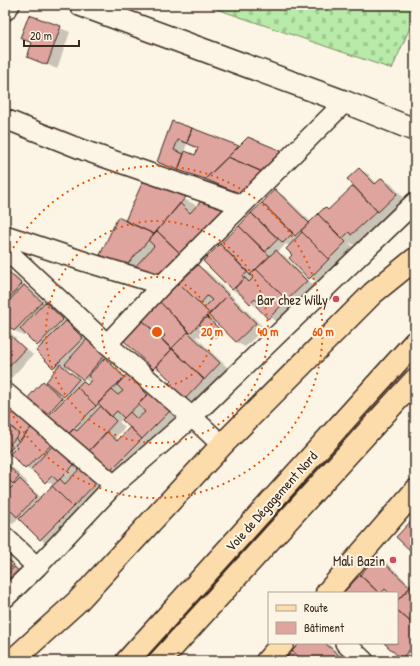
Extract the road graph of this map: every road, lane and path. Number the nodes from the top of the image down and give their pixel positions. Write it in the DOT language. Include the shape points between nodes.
graph roads {
  1 [pos="10,5"];
  2 [pos="81,5"];
  3 [pos="5,11"];
  4 [pos="345,102"];
  5 [pos="5,119"];
  6 [pos="415,130"];
  7 [pos="415,202"];
  8 [pos="242,205"];
  9 [pos="5,235"];
  10 [pos="5,249"];
  11 [pos="415,259"];
  12 [pos="162,285"];
  13 [pos="415,342"];
  14 [pos="107,344"];
  15 [pos="415,380"];
  16 [pos="5,392"];
  17 [pos="192,417"];
  18 [pos="222,445"];
  19 [pos="114,485"];
  20 [pos="415,491"];
  21 [pos="5,537"];
  22 [pos="37,567"];
  23 [pos="328,592"];
  24 [pos="5,598"];
  25 [pos="282,644"];
  26 [pos="346,644"];
  27 [pos="360,660"];
  28 [pos="12,661"];
  29 [pos="127,661"];
  30 [pos="160,661"];
  31 [pos="267,661"];
  1 -- 3 [label="street"];
  2 -- 4 [label="street"];
  4 -- 6 [label="street"];
  4 -- 8 [label="street"];
  5 -- 8 [label="street" via="83,150"];
  7 -- 17 [label="street"];
  8 -- 12 [label="street"];
  9 -- 12 [label="street"];
  10 -- 14 [label="street"];
  11 -- 18 [label="main road" via="373,293"];
  12 -- 14 [label="street"];
  13 -- 29 [label="main road, Voie de Dégagement Nord"];
  14 -- 17 [label="street"];
  15 -- 30 [label="main road, Voie de Dégagement Nord"];
  16 -- 19 [label="street"];
  17 -- 18 [label="street"];
  17 -- 19 [label="street"];
  18 -- 28 [label="main road" via="78,601"];
  19 -- 22 [label="street"];
  20 -- 23 [label="main road"];
  21 -- 22 [label="street"];
  22 -- 24 [label="street"];
  25 -- 31 [label="main road"];
  26 -- 27 [label="street"];
}
